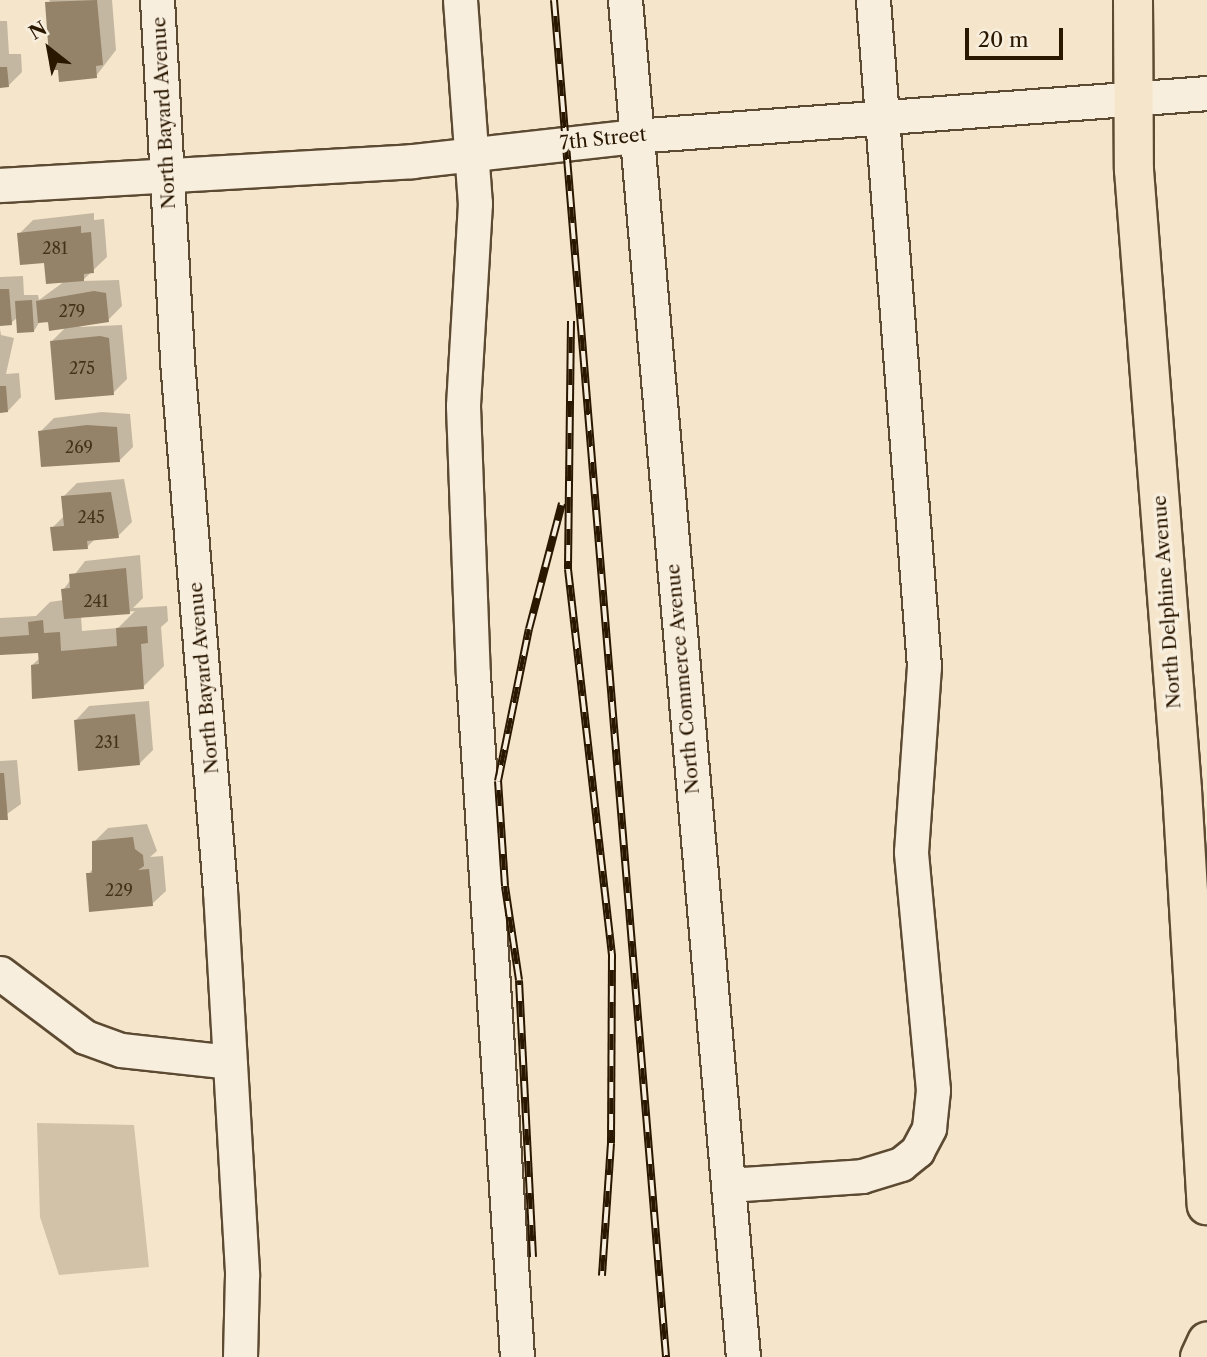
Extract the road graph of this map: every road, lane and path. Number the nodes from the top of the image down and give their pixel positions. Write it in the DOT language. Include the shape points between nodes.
graph roads {
  1 [pos="157,0"];
  2 [pos="460,0"];
  3 [pos="625,0"];
  4 [pos="873,0"];
  5 [pos="1133,0"];
  6 [pos="1207,93"];
  7 [pos="1135,98"];
  8 [pos="884,115"];
  9 [pos="634,135"];
  10 [pos="471,155"];
  11 [pos="168,175"];
  12 [pos="0,185"];
  13 [pos="1194,789"];
  14 [pos="0,973"];
  15 [pos="229,1062"];
  16 [pos="727,1185"];
  17 [pos="1207,1205"];
  18 [pos="1207,1342"];
  19 [pos="240,1357"];
  20 [pos="517,1357"];
  21 [pos="743,1357"];
  22 [pos="1200,1357"];
  1 -- 11 [label="street, North Bayard Avenue"];
  2 -- 10 [label="street"];
  3 -- 9 [label="street, North Commerce Avenue"];
  4 -- 8 [label="street"];
  5 -- 7 [label="main road, North Delphine Avenue"];
  6 -- 7 [label="street, 7th Street"];
  7 -- 8 [label="street, 7th Street"];
  7 -- 13 [label="main road, North Delphine Avenue" via="1134,170"];
  8 -- 9 [label="street, 7th Street"];
  8 -- 16 [label="street" via="924,666 911,852 933,1090 929,1128 917,1151 901,1164 862,1175"];
  9 -- 10 [label="street, 7th Street"];
  9 -- 16 [label="street, North Commerce Avenue"];
  10 -- 11 [label="street, 7th Street"];
  10 -- 20 [label="street" via="475,235 463,406 474,675"];
  11 -- 12 [label="street, 7th Street"];
  11 -- 15 [label="street, North Bayard Avenue"];
  13 -- 17 [label="main road, North Delphine Avenue"];
  14 -- 15 [label="street" via="86,1037 121,1050"];
  15 -- 19 [label="street, North Bayard Avenue" via="242,1275"];
  16 -- 21 [label="street, North Commerce Avenue"];
  18 -- 22 [label="main road"];
}
